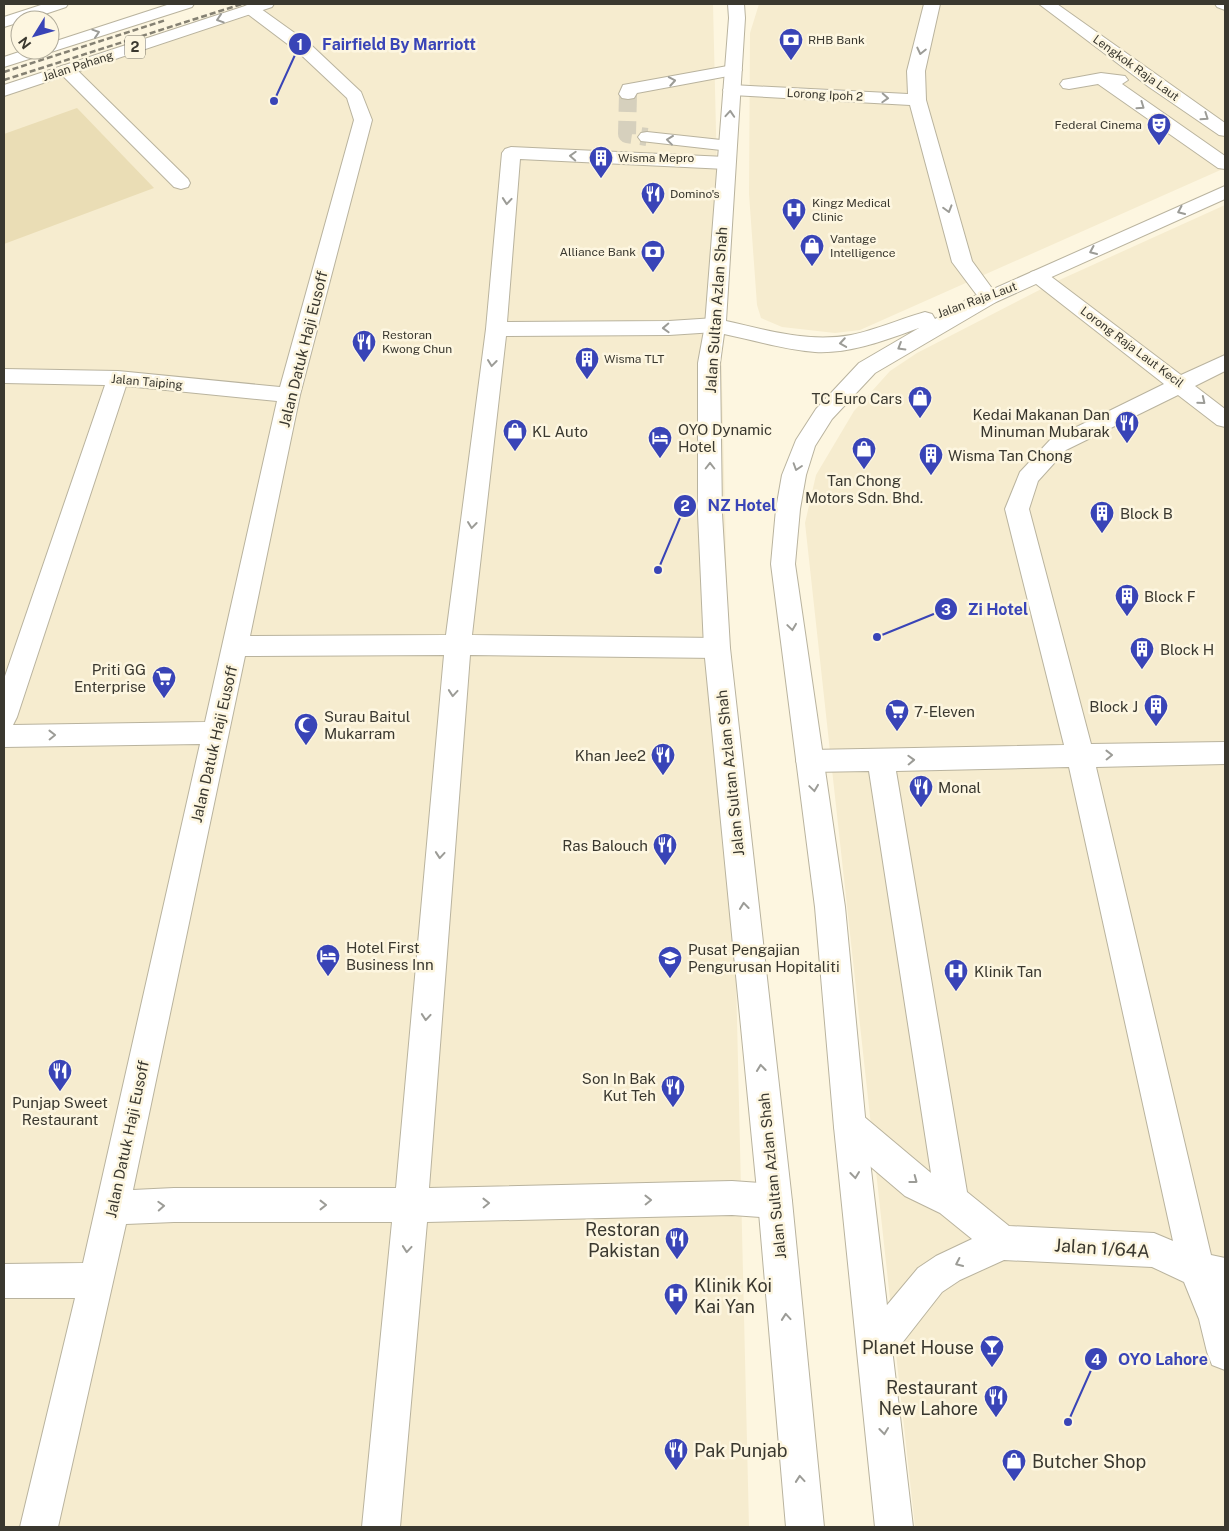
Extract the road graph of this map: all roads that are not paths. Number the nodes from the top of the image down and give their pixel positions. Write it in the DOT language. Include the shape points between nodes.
graph roads {
  1 [pos="60,4"];
  2 [pos="186,4"];
  3 [pos="932,4"];
  4 [pos="1047,4"];
  5 [pos="259,6"];
  6 [pos="738,8"];
  7 [pos="24,9"];
  8 [pos="4,22"];
  9 [pos="60,45"];
  10 [pos="67,70"];
  11 [pos="733,70"];
  12 [pos="1101,78"];
  13 [pos="1155,83"];
  14 [pos="1069,84"];
  15 [pos="4,90"];
  16 [pos="732,90"];
  17 [pos="628,94"];
  18 [pos="917,100"];
  19 [pos="1225,131"];
  20 [pos="647,137"];
  21 [pos="727,154"];
  22 [pos="1225,164"];
  23 [pos="181,183"];
  24 [pos="1225,192"];
  25 [pos="1038,276"];
  26 [pos="989,298"];
  27 [pos="715,325"];
  28 [pos="496,330"];
  29 [pos="1225,362"];
  30 [pos="4,376"];
  31 [pos="118,378"];
  32 [pos="1182,385"];
  33 [pos="289,395"];
  34 [pos="1225,420"];
  35 [pos="458,645"];
  36 [pos="236,646"];
  37 [pos="717,648"];
  38 [pos="4,717"];
  39 [pos="216,733"];
  40 [pos="4,736"];
  41 [pos="1225,753"];
  42 [pos="1080,756"];
  43 [pos="810,761"];
  44 [pos="881,761"];
  45 [pos="850,1126"];
  46 [pos="775,1201"];
  47 [pos="952,1202"];
  48 [pos="411,1205"];
  49 [pos="112,1208"];
  50 [pos="1003,1243"];
  51 [pos="1211,1273"];
  52 [pos="4,1280"];
  53 [pos="97,1280"];
  54 [pos="875,1348"];
  55 [pos="1225,1352"];
  56 [pos="38,1527"];
  57 [pos="381,1527"];
  58 [pos="805,1527"];
  59 [pos="894,1527"];
  1 -- 7 [label="main road"];
  9 -- 2 [label="main road, Jalan Pahang / 2, one-way"];
  3 -- 18 [label="main road, one-way" via="916,71"];
  4 -- 13 [label="main road, Lengkok Raja Laut"];
  5 -- 10 [label="main road, Jalan Pahang / 2, one-way"];
  5 -- 33 [label="main road, Jalan Datuk Haji Eusoff" via="355,96 363,120"];
  6 -- 11 [label="main road, Jalan Sultan Azlan Shah"];
  7 -- 8 [label="main road"];
  10 -- 15 [label="main road, Jalan Pahang / 2"];
  10 -- 23 [label="main road"];
  11 -- 16 [label="main road, Jalan Sultan Azlan Shah"];
  17 -- 11 [label="main road, one-way" via="629,89"];
  12 -- 13 [label="main road"];
  12 -- 14 [label="main road"];
  12 -- 22 [label="main road, one-way"];
  13 -- 19 [label="main road, Lengkok Raja Laut, one-way"];
  16 -- 18 [label="main road, Lorong Ipoh 2, one-way"];
  21 -- 16 [label="main road, Jalan Sultan Azlan Shah, one-way"];
  18 -- 26 [label="main road, one-way" via="962,262"];
  21 -- 20 [label="main road, one-way"];
  21 -- 27 [label="main road, Jalan Sultan Azlan Shah"];
  21 -- 28 [label="main road, one-way" via="511,153"];
  24 -- 25 [label="main road, Jalan Raja Laut, one-way"];
  25 -- 26 [label="main road, Jalan Raja Laut"];
  25 -- 32 [label="main road, Lorong Raja Laut Kecil"];
  26 -- 27 [label="main road, Jalan Raja Laut, one-way" via="874,336 826,346"];
  26 -- 43 [label="main road, one-way" via="867,368 824,414 804,445 794,475 783,564"];
  27 -- 28 [label="main road, Jalan Raja Laut, one-way"];
  37 -- 27 [label="main road, Jalan Sultan Azlan Shah, one-way" via="710,514 709,363"];
  28 -- 35 [label="main road, one-way"];
  29 -- 32 [label="main road"];
  30 -- 31 [label="main road, Jalan Taiping"];
  31 -- 33 [label="main road, Jalan Taiping"];
  31 -- 38 [label="main road"];
  32 -- 34 [label="main road, Lorong Raja Laut Kecil, one-way"];
  32 -- 42 [label="main road" via="1058,445 1028,478 1018,509"];
  33 -- 36 [label="main road, Jalan Datuk Haji Eusoff"];
  35 -- 36 [label="main road"];
  35 -- 37 [label="main road"];
  35 -- 48 [label="main road, one-way"];
  36 -- 39 [label="main road, Jalan Datuk Haji Eusoff"];
  46 -- 37 [label="main road, Jalan Sultan Azlan Shah, one-way"];
  40 -- 39 [label="main road, one-way"];
  39 -- 49 [label="main road, Jalan Datuk Haji Eusoff"];
  42 -- 41 [label="main road, one-way"];
  44 -- 42 [label="main road, one-way"];
  42 -- 51 [label="main road"];
  43 -- 44 [label="main road"];
  43 -- 45 [label="main road, one-way" via="830,907"];
  44 -- 47 [label="main road"];
  45 -- 47 [label="main road, one-way" via="917,1184"];
  45 -- 54 [label="main road, one-way"];
  48 -- 46 [label="main road, one-way" via="732,1198"];
  58 -- 46 [label="main road, Jalan Sultan Azlan Shah, one-way"];
  47 -- 50 [label="main road"];
  49 -- 48 [label="main road, one-way"];
  48 -- 57 [label="main road, one-way"];
  49 -- 53 [label="main road, Jalan Datuk Haji Eusoff"];
  50 -- 51 [label="main road, Jalan 1/64A" via="1154,1250"];
  50 -- 54 [label="main road, Jalan 1/64A, one-way" via="948,1268 930,1280"];
  51 -- 55 [label="main road"];
  52 -- 53 [label="main road"];
  53 -- 56 [label="main road, Jalan Datuk Haji Eusoff"];
  54 -- 59 [label="main road, one-way"];
}
